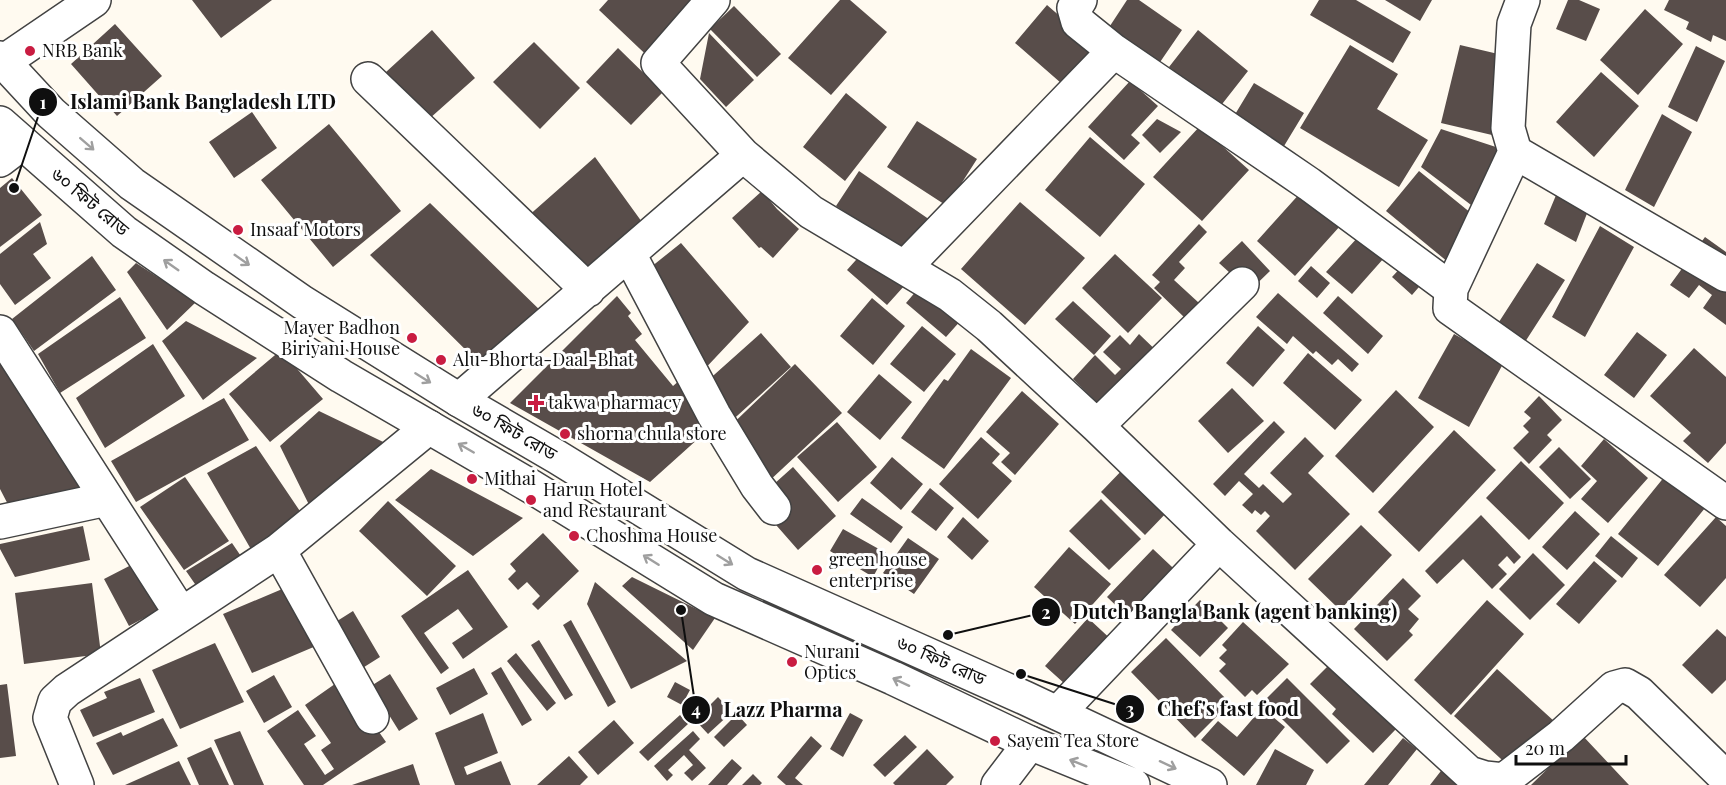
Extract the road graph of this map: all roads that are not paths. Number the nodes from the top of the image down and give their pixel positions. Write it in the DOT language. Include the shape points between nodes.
graph roads {
  1 [pos="94,0"];
  2 [pos="713,0"];
  3 [pos="1080,0"];
  4 [pos="1523,0"];
  5 [pos="1114,51"];
  6 [pos="2,60"];
  7 [pos="368,79"];
  8 [pos="51,113"];
  9 [pos="7,142"];
  10 [pos="1515,152"];
  11 [pos="743,155"];
  12 [pos="629,254"];
  13 [pos="905,267"];
  14 [pos="1726,275"];
  15 [pos="1242,284"];
  16 [pos="1451,289"];
  17 [pos="588,290"];
  18 [pos="0,332"];
  19 [pos="364,342"];
  20 [pos="341,376"];
  21 [pos="459,400"];
  22 [pos="1097,426"];
  23 [pos="429,427"];
  24 [pos="107,500"];
  25 [pos="1726,503"];
  26 [pos="774,508"];
  27 [pos="0,522"];
  28 [pos="1219,544"];
  29 [pos="279,550"];
  30 [pos="181,614"];
  31 [pos="1025,698"];
  32 [pos="1058,713"];
  33 [pos="372,717"];
  34 [pos="1016,736"];
  35 [pos="1726,778"];
  36 [pos="77,785"];
  37 [pos="998,785"];
  38 [pos="1133,785"];
  39 [pos="1210,785"];
  1 -- 6 [label="street"];
  2 -- 11 [label="street" via="658,63"];
  3 -- 5 [label="street" via="1074,8 1078,22"];
  4 -- 10 [label="street" via="1514,24 1508,128"];
  5 -- 13 [label="street"];
  5 -- 16 [label="street" via="1309,184"];
  6 -- 8 [label="street, ৬০ ফিট রোড"];
  7 -- 17 [label="street"];
  8 -- 9 [label="street"];
  8 -- 19 [label="street, ৬০ ফিট রোড, one-way" via="132,184"];
  20 -- 9 [label="street, ৬০ ফিট রোড, one-way" via="124,232"];
  10 -- 14 [label="street"];
  10 -- 16 [label="street"];
  11 -- 12 [label="street"];
  11 -- 13 [label="street" via="811,212"];
  12 -- 17 [label="street"];
  12 -- 26 [label="street" via="714,415"];
  13 -- 22 [label="street" via="989,326"];
  15 -- 22 [label="street"];
  16 -- 25 [label="street" via="1450,308"];
  17 -- 21 [label="street"];
  18 -- 24 [label="street"];
  19 -- 20 [label="street"];
  19 -- 21 [label="street, ৬০ ফিট রোড, one-way"];
  20 -- 23 [label="street, ৬০ ফিট রোড"];
  21 -- 23 [label="street"];
  21 -- 31 [label="street, ৬০ ফিট রোড, one-way" via="747,574"];
  22 -- 28 [label="street"];
  23 -- 29 [label="street"];
  34 -- 23 [label="street, ৬০ ফিট রোড, one-way" via="714,599"];
  24 -- 27 [label="street"];
  24 -- 30 [label="street"];
  28 -- 32 [label="street"];
  28 -- 35 [label="street" via="1469,773 1504,780 1614,688 1625,685 1639,693"];
  29 -- 30 [label="street"];
  29 -- 33 [label="street"];
  30 -- 36 [label="street" via="55,701 50,718"];
  31 -- 32 [label="street, ৬০ ফিট রোড"];
  31 -- 34 [label="street"];
  32 -- 39 [label="street, ৬০ ফিট রোড, one-way"];
  34 -- 37 [label="street"];
  38 -- 34 [label="street, ৬০ ফিট রোড, one-way"];
}
